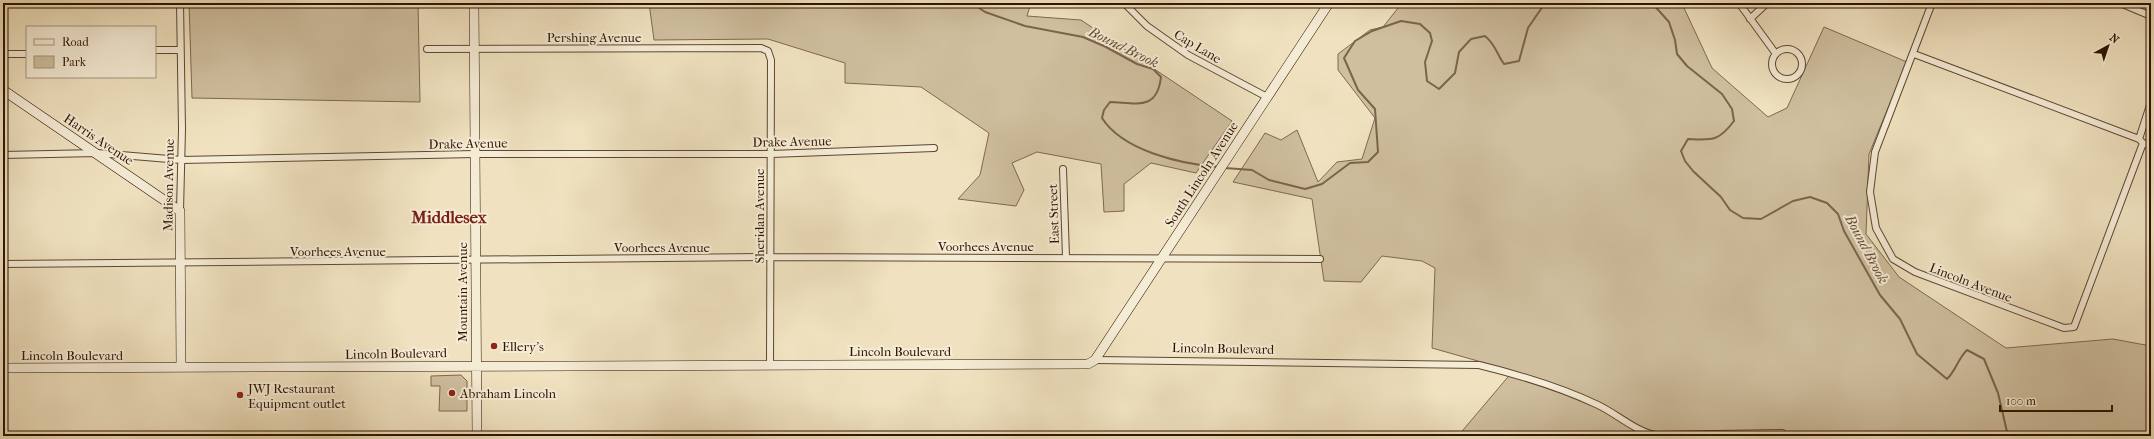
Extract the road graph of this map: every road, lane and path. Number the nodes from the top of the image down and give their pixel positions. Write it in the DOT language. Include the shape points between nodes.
graph roads {
  1 [pos="180,3"];
  2 [pos="474,3"];
  3 [pos="1124,3"];
  4 [pos="1329,3"];
  5 [pos="1739,3"];
  6 [pos="1767,3"];
  7 [pos="1932,3"];
  8 [pos="2120,3"];
  9 [pos="2151,16"];
  10 [pos="1750,19"];
  11 [pos="474,48"];
  12 [pos="761,48"];
  13 [pos="427,49"];
  14 [pos="156,50"];
  15 [pos="180,50"];
  16 [pos="3,54"];
  17 [pos="26,54"];
  18 [pos="1776,54"];
  19 [pos="1914,54"];
  20 [pos="3,90"];
  21 [pos="1267,97"];
  22 [pos="2151,102"];
  23 [pos="2141,141"];
  24 [pos="2151,146"];
  25 [pos="934,148"];
  26 [pos="97,153"];
  27 [pos="475,154"];
  28 [pos="771,154"];
  29 [pos="3,155"];
  30 [pos="181,160"];
  31 [pos="1063,169"];
  32 [pos="180,211"];
  33 [pos="770,257"];
  34 [pos="1066,257"];
  35 [pos="1162,258"];
  36 [pos="476,259"];
  37 [pos="1320,259"];
  38 [pos="180,263"];
  39 [pos="3,264"];
  40 [pos="1095,360"];
  41 [pos="475,365"];
  42 [pos="770,365"];
  43 [pos="181,367"];
  44 [pos="3,368"];
  45 [pos="1782,433"];
  46 [pos="477,436"];
  1 -- 15 [label="street, Madison Avenue"];
  2 -- 11 [label="street, Mountain Avenue"];
  3 -- 21 [label="street, Cap Lane" via="1147,26 1188,55"];
  4 -- 21 [label="street, South Lincoln Avenue"];
  5 -- 10 [label="street"];
  6 -- 10 [label="street"];
  7 -- 19 [label="street"];
  8 -- 9 [label="street"];
  10 -- 18 [label="street"];
  11 -- 12 [label="street, Pershing Avenue"];
  11 -- 13 [label="street, Pershing Avenue"];
  11 -- 27 [label="street, Mountain Avenue"];
  12 -- 28 [label="street, Sheridan Avenue" via="768,52 771,60"];
  14 -- 15 [label="street"];
  15 -- 30 [label="street, Madison Avenue"];
  16 -- 17 [label="street"];
  18 -- 18 [label="street" via="1772,68 1777,76 1786,80 1799,74 1802,61 1797,52 1788,49"];
  19 -- 23 [label="street"];
  19 -- 23 [label="street, Lincoln Avenue" via="1875,152 1870,180 1876,228 1893,259 1915,272 2064,328 2074,327"];
  20 -- 26 [label="street, Harris Avenue"];
  21 -- 35 [label="street, South Lincoln Avenue"];
  22 -- 23 [label="street"];
  23 -- 24 [label="street"];
  25 -- 28 [label="street, Drake Avenue"];
  26 -- 29 [label="street, Drake Avenue"];
  26 -- 30 [label="street, Drake Avenue"];
  26 -- 32 [label="street, Harris Avenue"];
  27 -- 28 [label="street, Drake Avenue"];
  27 -- 30 [label="street, Drake Avenue"];
  27 -- 36 [label="street, Mountain Avenue"];
  28 -- 33 [label="street, Sheridan Avenue"];
  30 -- 32 [label="street, Madison Avenue"];
  31 -- 34 [label="street, East Street"];
  32 -- 38 [label="street, Madison Avenue"];
  33 -- 34 [label="street, Voorhees Avenue"];
  33 -- 36 [label="street, Voorhees Avenue"];
  33 -- 42 [label="street, Sheridan Avenue"];
  34 -- 35 [label="street, Voorhees Avenue"];
  35 -- 37 [label="street, Voorhees Avenue"];
  35 -- 40 [label="street, South Lincoln Avenue"];
  36 -- 38 [label="street, Voorhees Avenue"];
  36 -- 41 [label="street, Mountain Avenue"];
  38 -- 39 [label="street, Voorhees Avenue"];
  38 -- 43 [label="street, Madison Avenue"];
  40 -- 42 [label="street, Lincoln Boulevard" via="1088,364"];
  40 -- 45 [label="street, Lincoln Boulevard" via="1479,365 1564,390 1600,406 1646,433"];
  41 -- 42 [label="street, Lincoln Boulevard"];
  41 -- 43 [label="street, Lincoln Boulevard"];
  41 -- 46 [label="street, Mountain Avenue"];
  43 -- 44 [label="street, Lincoln Boulevard"];
}
